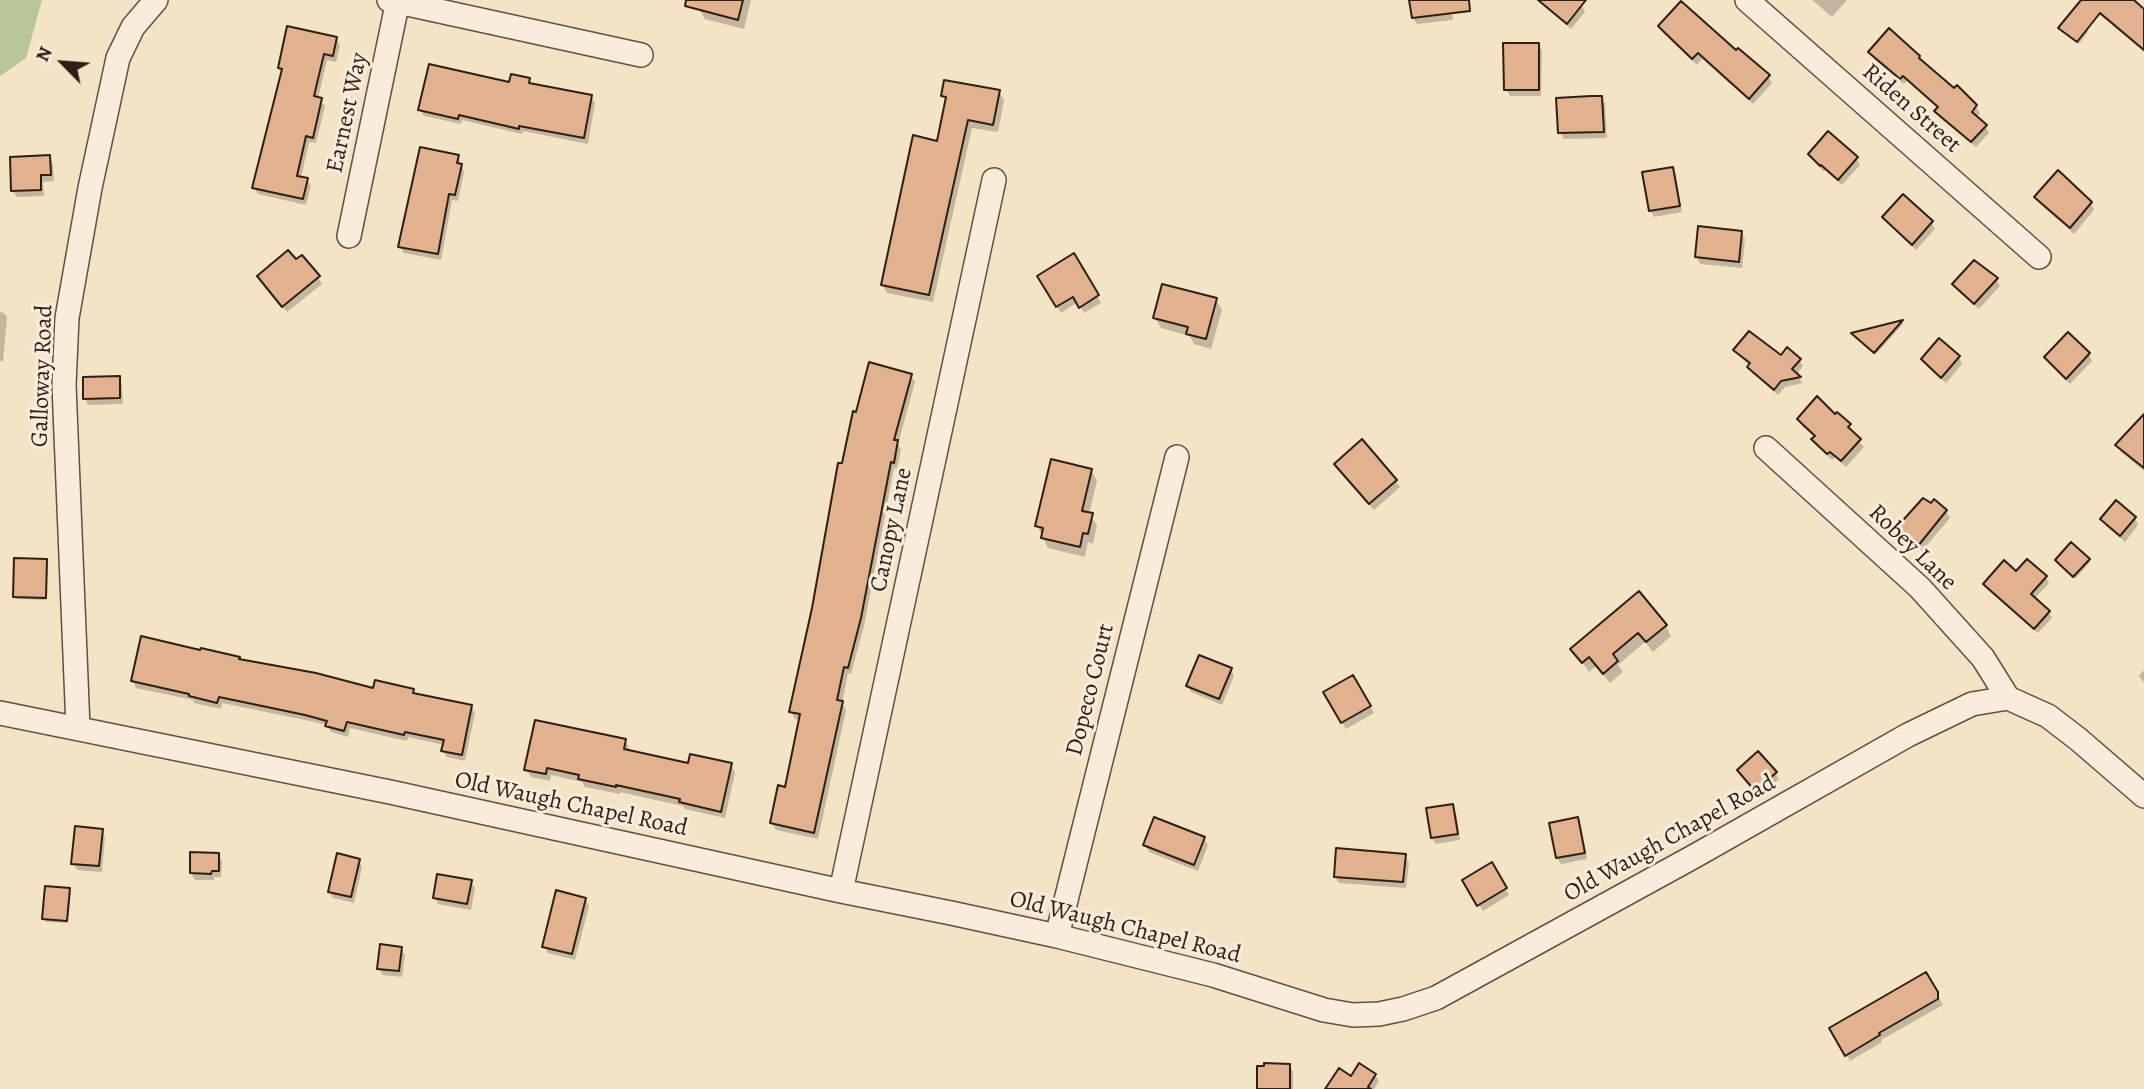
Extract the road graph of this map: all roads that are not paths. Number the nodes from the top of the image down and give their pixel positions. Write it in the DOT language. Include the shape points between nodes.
graph roads {
  1 [pos="156,0"];
  2 [pos="1748,0"];
  3 [pos="395,1"];
  4 [pos="642,55"];
  5 [pos="995,180"];
  6 [pos="349,236"];
  7 [pos="2039,257"];
  8 [pos="1766,448"];
  9 [pos="1177,457"];
  10 [pos="2008,698"];
  11 [pos="0,713"];
  12 [pos="78,728"];
  13 [pos="2144,796"];
  14 [pos="841,891"];
  15 [pos="1057,936"];
  1 -- 12 [label="street, Galloway Road" via="133,27 118,58 67,318 64,384"];
  2 -- 7 [label="street, Riden Street"];
  3 -- 4 [label="street"];
  3 -- 6 [label="street, Earnest Way"];
  5 -- 14 [label="street, Canopy Lane"];
  8 -- 10 [label="street, Robey Lane" via="1920,588 1983,659"];
  9 -- 15 [label="street, Dopeco Court"];
  10 -- 13 [label="street" via="2048,716"];
  10 -- 15 [label="street, Old Waugh Chapel Road" via="1972,704 1908,736 1436,998 1403,1009 1353,1015 1324,1010 1213,975"];
  11 -- 12 [label="street, Old Waugh Chapel Road"];
  12 -- 14 [label="street, Old Waugh Chapel Road"];
  14 -- 15 [label="street, Old Waugh Chapel Road"];
}
